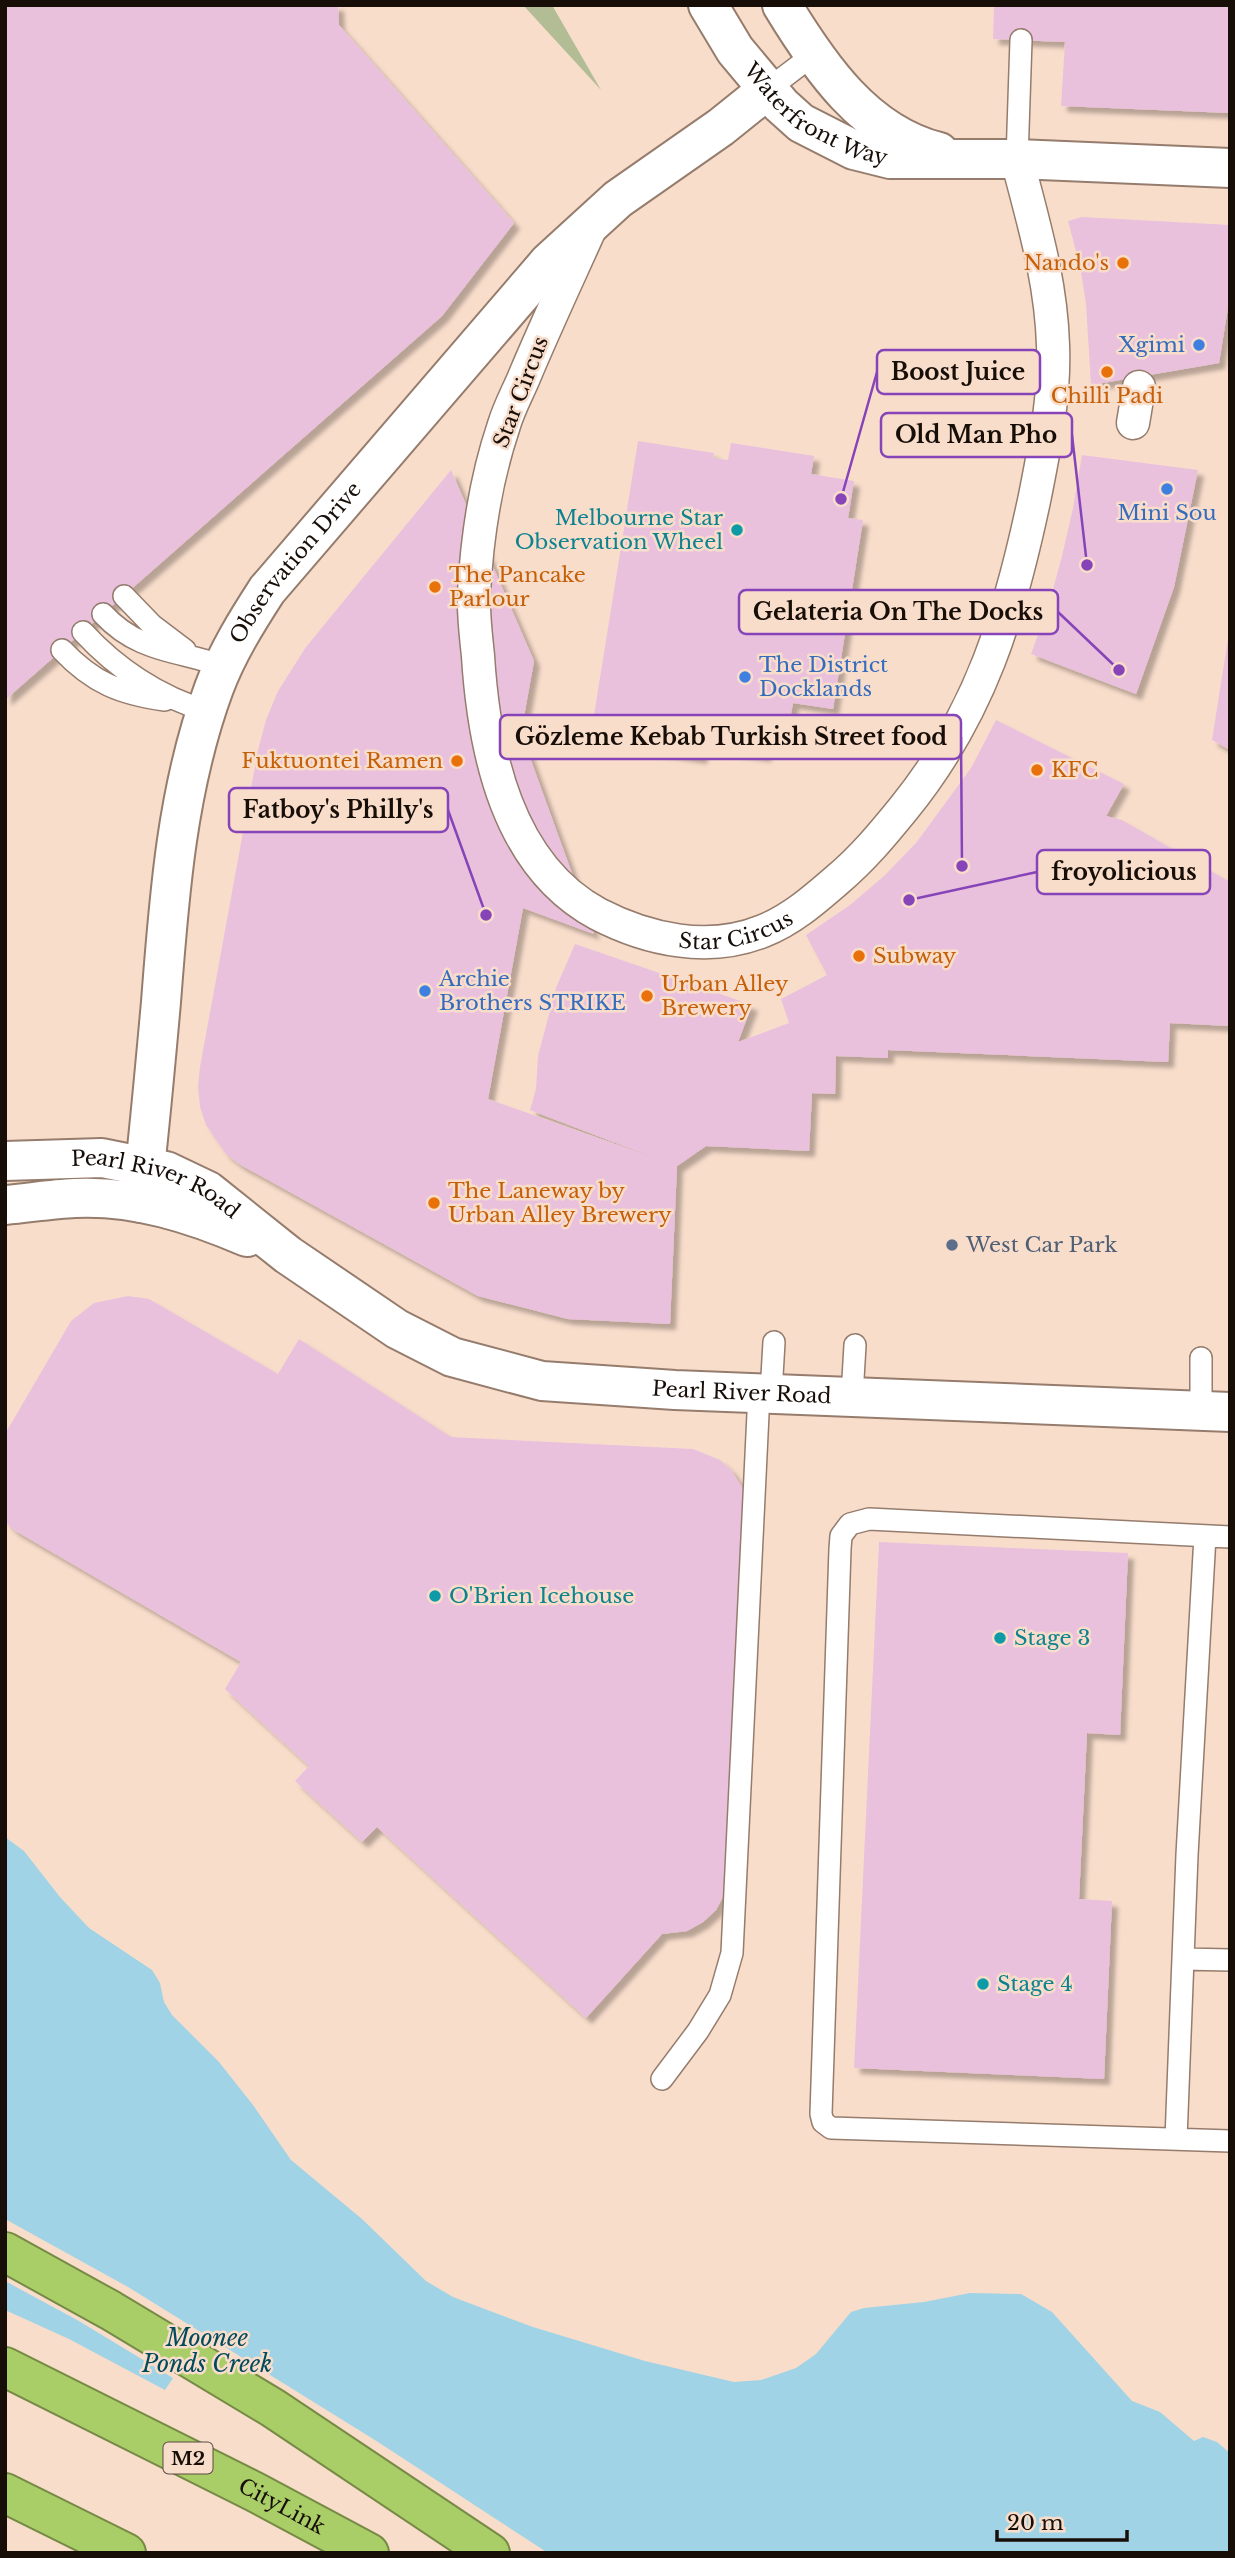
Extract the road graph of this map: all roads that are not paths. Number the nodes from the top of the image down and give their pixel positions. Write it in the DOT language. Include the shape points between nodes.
graph roads {
  1 [pos="708,5"];
  2 [pos="782,5"];
  3 [pos="1021,40"];
  4 [pos="813,55"];
  5 [pos="768,90"];
  6 [pos="961,158"];
  7 [pos="1017,159"];
  8 [pos="1230,168"];
  9 [pos="595,220"];
  10 [pos="1139,387"];
  11 [pos="1133,423"];
  12 [pos="124,596"];
  13 [pos="103,614"];
  14 [pos="83,632"];
  15 [pos="62,650"];
  16 [pos="209,661"];
  17 [pos="192,706"];
  18 [pos="5,1161"];
  19 [pos="143,1184"];
  20 [pos="5,1205"];
  21 [pos="774,1342"];
  22 [pos="855,1345"];
  23 [pos="1201,1358"];
  24 [pos="765,1393"];
  25 [pos="852,1396"];
  26 [pos="1215,1412"];
  27 [pos="1206,1536"];
  28 [pos="1230,1537"];
  29 [pos="1183,1959"];
  30 [pos="1230,1960"];
  31 [pos="662,2079"];
  32 [pos="1176,2139"];
  33 [pos="1230,2141"];
  34 [pos="5,2252"];
  35 [pos="5,2367"];
  36 [pos="5,2493"];
  37 [pos="126,2553"];
  38 [pos="369,2553"];
  39 [pos="490,2553"];
  1 -- 5 [label="street, Waterfront Way" via="735,50"];
  2 -- 4 [label="street, Waterfront Way"];
  3 -- 7 [label="lane"];
  4 -- 5 [label="lane"];
  4 -- 6 [label="street, Waterfront Way" via="850,99 878,121 911,143"];
  5 -- 6 [label="street, Waterfront Way" via="801,123 854,150 890,159"];
  5 -- 9 [label="street, Observation Drive"];
  6 -- 7 [label="street, Waterfront Way"];
  7 -- 8 [label="street, Waterfront Way"];
  7 -- 9 [label="street, Star Circus" via="1048,277 1052,413 1022,559 983,680 930,777 866,856 804,908 763,931 723,942 684,942 627,929 579,904 561,888 515,824 491,753 481,699 474,596 484,503 504,424"];
  9 -- 16 [label="street, Observation Drive" via="523,290"];
  10 -- 11 [label="street"];
  12 -- 16 [label="lane" via="152,625"];
  13 -- 16 [label="lane" via="126,636"];
  14 -- 17 [label="lane" via="119,665"];
  15 -- 17 [label="lane" via="99,682 143,697"];
  16 -- 17 [label="street, Observation Drive"];
  17 -- 19 [label="street, Observation Drive" via="196,749 171,873"];
  18 -- 19 [label="street, Pearl River Road" via="102,1158"];
  19 -- 20 [label="street, Pearl River Road" via="77,1198"];
  19 -- 24 [label="street, Pearl River Road" via="166,1171 208,1191 288,1255 397,1329 452,1357 542,1381"];
  21 -- 24 [label="lane"];
  22 -- 25 [label="lane"];
  23 -- 26 [label="lane"];
  24 -- 25 [label="street, Pearl River Road"];
  24 -- 31 [label="lane" via="732,1953 719,1995"];
  25 -- 26 [label="street, Pearl River Road"];
  27 -- 28 [label="lane"];
  27 -- 29 [label="lane"];
  27 -- 32 [label="lane" via="869,1518 850,1524 841,1536 840,1549 823,2122 831,2128"];
  29 -- 30 [label="lane"];
  29 -- 32 [label="lane"];
  32 -- 33 [label="lane"];
  34 -- 39 [label="highway" via="273,2408"];
  35 -- 38 [label="highway, CityLink / M2"];
  36 -- 37 [label="highway"];
}
